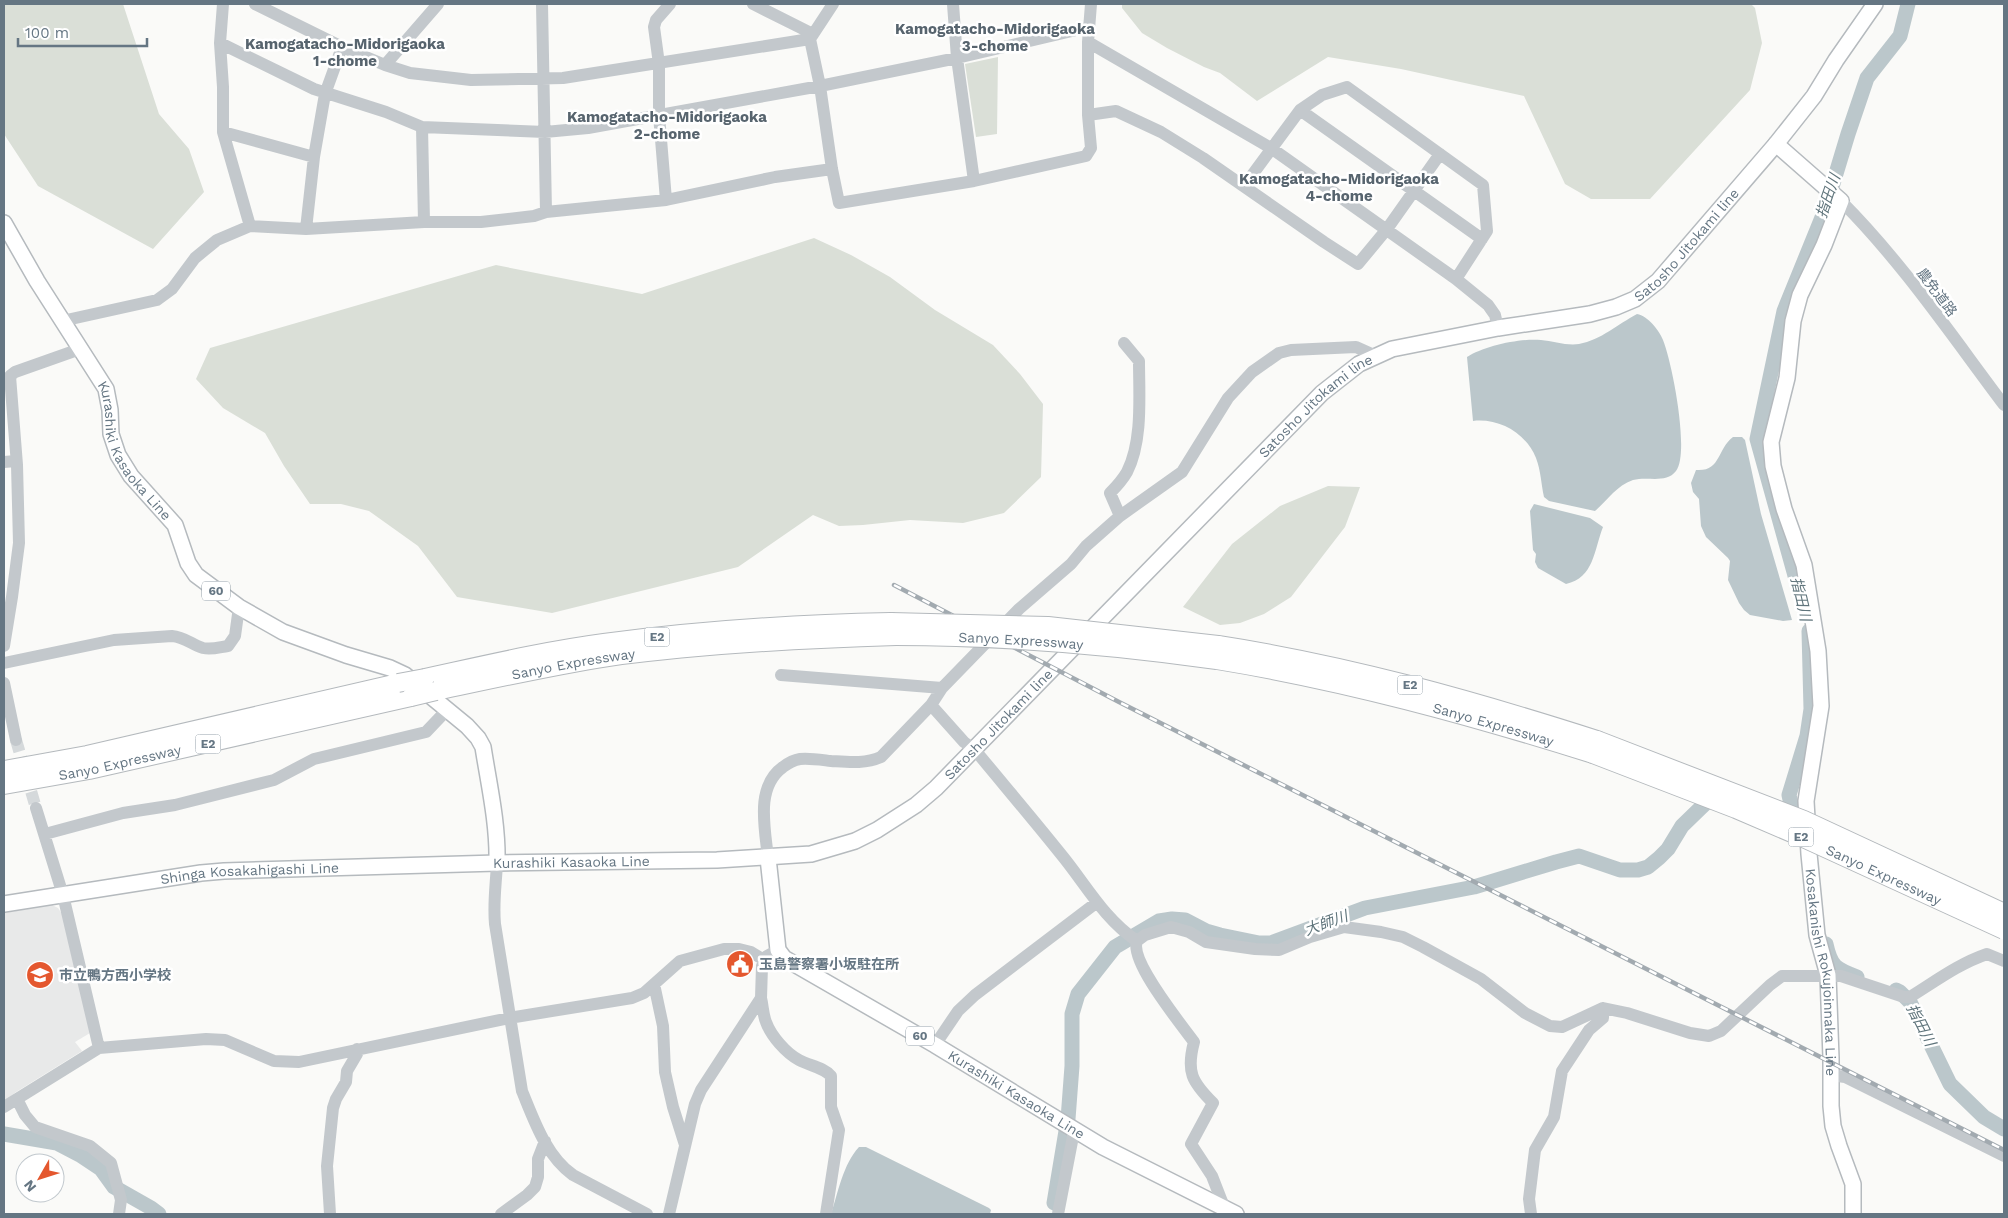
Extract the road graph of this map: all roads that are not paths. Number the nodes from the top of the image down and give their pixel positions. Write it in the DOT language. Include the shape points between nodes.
graph roads {
  1 [pos="223,4"];
  2 [pos="255,4"];
  3 [pos="438,4"];
  4 [pos="542,4"];
  5 [pos="670,4"];
  6 [pos="753,4"];
  7 [pos="833,4"];
  8 [pos="953,4"];
  9 [pos="1091,4"];
  10 [pos="1875,4"];
  11 [pos="1088,27"];
  12 [pos="811,36"];
  13 [pos="1088,42"];
  14 [pos="220,43"];
  15 [pos="342,47"];
  16 [pos="957,58"];
  17 [pos="659,64"];
  18 [pos="385,65"];
  19 [pos="544,78"];
  20 [pos="820,86"];
  21 [pos="325,94"];
  22 [pos="1300,110"];
  23 [pos="1088,114"];
  24 [pos="658,115"];
  25 [pos="422,127"];
  26 [pos="223,132"];
  27 [pos="546,132"];
  28 [pos="1776,144"];
  29 [pos="1272,148"];
  30 [pos="1440,154"];
  31 [pos="314,157"];
  32 [pos="832,169"];
  33 [pos="974,181"];
  34 [pos="1244,186"];
  35 [pos="1414,190"];
  36 [pos="1834,194"];
  37 [pos="666,200"];
  38 [pos="546,212"];
  39 [pos="424,222"];
  40 [pos="4,223"];
  41 [pos="250,226"];
  42 [pos="306,229"];
  43 [pos="1387,229"];
  44 [pos="1482,239"];
  45 [pos="1456,279"];
  46 [pos="62,321"];
  47 [pos="1498,328"];
  48 [pos="1124,343"];
  49 [pos="80,349"];
  50 [pos="1376,356"];
  51 [pos="7,382"];
  52 [pos="2004,405"];
  53 [pos="10,462"];
  54 [pos="1120,516"];
  55 [pos="239,608"];
  56 [pos="4,646"];
  57 [pos="4,663"];
  58 [pos="781,676"];
  59 [pos="4,683"];
  60 [pos="431,684"];
  61 [pos="942,688"];
  62 [pos="931,704"];
  63 [pos="446,710"];
  64 [pos="11,736"];
  65 [pos="1595,747"];
  66 [pos="975,750"];
  67 [pos="4,770"];
  68 [pos="4,785"];
  69 [pos="36,808"];
  70 [pos="45,834"];
  71 [pos="768,858"];
  72 [pos="497,863"];
  73 [pos="64,895"];
  74 [pos="1096,902"];
  75 [pos="4,904"];
  76 [pos="2004,913"];
  77 [pos="2004,930"];
  78 [pos="1133,939"];
  79 [pos="778,950"];
  80 [pos="764,960"];
  81 [pos="2004,960"];
  82 [pos="1828,975"];
  83 [pos="654,984"];
  84 [pos="761,998"];
  85 [pos="1603,1008"];
  86 [pos="509,1018"];
  87 [pos="935,1045"];
  88 [pos="99,1048"];
  89 [pos="357,1049"];
  90 [pos="1831,1075"];
  91 [pos="17,1099"];
  92 [pos="4,1107"];
  93 [pos="1070,1128"];
  94 [pos="544,1141"];
  95 [pos="685,1146"];
  96 [pos="2004,1156"];
  97 [pos="1229,1213"];
  98 [pos="119,1214"];
  99 [pos="330,1214"];
  100 [pos="501,1214"];
  101 [pos="647,1214"];
  102 [pos="669,1214"];
  103 [pos="826,1214"];
  104 [pos="1058,1214"];
  105 [pos="1531,1214"];
  106 [pos="1853,1214"];
  1 -- 14 [label="street"];
  2 -- 15 [label="street"];
  3 -- 18 [label="street"];
  4 -- 19 [label="street"];
  5 -- 17 [label="street" via="656,20 654,28"];
  6 -- 12 [label="street"];
  7 -- 12 [label="street"];
  8 -- 16 [label="street"];
  9 -- 11 [label="street"];
  10 -- 28 [label="main road, Satosho Jitokami line" via="1814,96"];
  11 -- 13 [label="street"];
  11 -- 16 [label="street"];
  12 -- 17 [label="street"];
  12 -- 20 [label="street"];
  13 -- 23 [label="street"];
  13 -- 29 [label="street"];
  14 -- 21 [label="street"];
  14 -- 26 [label="street"];
  15 -- 18 [label="street"];
  15 -- 21 [label="street"];
  16 -- 20 [label="street"];
  16 -- 33 [label="street"];
  17 -- 19 [label="street"];
  17 -- 24 [label="street"];
  18 -- 19 [label="street" via="410,73 471,80"];
  19 -- 27 [label="street"];
  20 -- 24 [label="street"];
  20 -- 32 [label="street"];
  21 -- 25 [label="street" via="386,112"];
  21 -- 31 [label="street"];
  22 -- 29 [label="street"];
  22 -- 30 [label="street" via="1322,95 1347,88"];
  22 -- 35 [label="street"];
  23 -- 33 [label="street" via="1092,148 1086,156"];
  23 -- 34 [label="street" via="1116,111 1161,132"];
  24 -- 27 [label="street"];
  24 -- 37 [label="street"];
  25 -- 27 [label="street"];
  25 -- 39 [label="street"];
  26 -- 31 [label="street"];
  26 -- 41 [label="street"];
  27 -- 38 [label="street"];
  28 -- 36 [label="main road"];
  28 -- 47 [label="main road, Satosho Jitokami line" via="1658,281 1636,299 1590,314"];
  29 -- 34 [label="street"];
  29 -- 43 [label="street"];
  30 -- 35 [label="street"];
  30 -- 44 [label="street" via="1483,185 1488,222"];
  31 -- 42 [label="street"];
  32 -- 33 [label="street" via="839,203"];
  32 -- 37 [label="street" via="775,177"];
  34 -- 43 [label="street" via="1358,264"];
  35 -- 43 [label="street"];
  35 -- 44 [label="street"];
  36 -- 52 [label="street, 農免道路" via="1902,270"];
  36 -- 82 [label="main road, Kosakanishi Rokujoinnaka Line" via="1824,245 1800,295 1793,321 1787,378 1771,442 1773,466 1784,509 1804,565 1818,651 1821,706 1806,801 1817,935"];
  37 -- 38 [label="street"];
  38 -- 39 [label="street" via="482,222"];
  39 -- 42 [label="street"];
  40 -- 46 [label="main road, Kurashiki Kasaoka Line / 60"];
  41 -- 42 [label="street"];
  41 -- 46 [label="street" via="217,240 195,258 172,289 157,300"];
  43 -- 45 [label="street"];
  44 -- 45 [label="street"];
  45 -- 47 [label="street" via="1488,305 1495,314"];
  46 -- 49 [label="main road, Kurashiki Kasaoka Line / 60"];
  47 -- 50 [label="main road, Satosho Jitokami line" via="1392,349"];
  48 -- 54 [label="street" via="1139,361 1138,426 1127,472 1110,493"];
  49 -- 51 [label="street" via="15,372"];
  49 -- 55 [label="main road, Kurashiki Kasaoka Line / 60" via="106,390 111,434 118,456 131,476 175,525 188,563 196,575"];
  50 -- 54 [label="street" via="1356,347 1279,353 1252,372 1228,398 1182,472"];
  50 -- 66 [label="main road, Satosho Jitokami line" via="1359,364 1322,393"];
  51 -- 53 [label="street"];
  53 -- 56 [label="street" via="18,543"];
  54 -- 61 [label="street" via="1019,608"];
  55 -- 57 [label="street" via="235,636 228,646 204,648 181,636 114,640"];
  55 -- 63 [label="main road, Kurashiki Kasaoka Line / 60" via="283,632 405,675"];
  58 -- 61 [label="street"];
  59 -- 64 [label="street"];
  60 -- 65 [label="highway, Sanyo Expressway / E2, bridge" via="602,643 702,632 794,624 893,629 1048,626 1218,652 1327,664 1511,713"];
  60 -- 67 [label="highway, Sanyo Expressway / E2, bridge" via="398,684 87,755"];
  60 -- 68 [label="highway, Sanyo Expressway / E2, bridge" via="411,697 89,770"];
  61 -- 62 [label="street"];
  62 -- 66 [label="street"];
  62 -- 71 [label="street" via="881,757 873,761 800,759 775,773 767,785 764,817"];
  63 -- 70 [label="street" via="426,732 314,759 274,780 123,813"];
  63 -- 72 [label="main road, Kurashiki Kasaoka Line / 60" via="467,726 483,747 498,844"];
  65 -- 76 [label="highway, Sanyo Expressway / E2, bridge" via="1804,820"];
  65 -- 77 [label="highway, Sanyo Expressway / E2, bridge"];
  66 -- 71 [label="main road, Satosho Jitokami line" via="916,805 856,841 811,854"];
  66 -- 74 [label="street" via="1061,854"];
  69 -- 70 [label="street"];
  70 -- 73 [label="street"];
  71 -- 72 [label="main road, Kurashiki Kasaoka Line"];
  71 -- 79 [label="main road"];
  72 -- 73 [label="main road, Shinga Kosakahigashi Line" via="224,871"];
  72 -- 86 [label="street" via="493,903"];
  73 -- 75 [label="main road, Shinga Kosakahigashi Line"];
  73 -- 88 [label="street"];
  74 -- 78 [label="street"];
  74 -- 87 [label="street" via="975,994 958,1011"];
  78 -- 85 [label="street" via="1171,927 1206,942 1279,950 1344,927 1381,932 1423,946 1481,979 1525,1013 1550,1026 1562,1027"];
  78 -- 97 [label="street" via="1140,966 1194,1042 1190,1069 1197,1088 1213,1103 1191,1144 1212,1176"];
  79 -- 80 [label="street"];
  79 -- 87 [label="main road, Kurashiki Kasaoka Line / 60" via="784,958"];
  80 -- 83 [label="street" via="739,948 724,949 680,961"];
  80 -- 84 [label="street"];
  81 -- 82 [label="street" via="1987,954 1967,961 1907,997 1841,976"];
  82 -- 85 [label="street" via="1782,976 1721,1032 1709,1036"];
  82 -- 90 [label="main road, Kosakanishi Rokujoinnaka Line"];
  83 -- 86 [label="street" via="632,998"];
  83 -- 95 [label="street" via="663,1026 664,1072"];
  84 -- 95 [label="street" via="701,1090"];
  84 -- 103 [label="street" via="768,1027 789,1054 831,1076 831,1107 839,1130"];
  85 -- 105 [label="street" via="1603,1018 1589,1030 1562,1071 1554,1117 1535,1150 1529,1199"];
  86 -- 89 [label="street"];
  86 -- 94 [label="street" via="522,1091"];
  87 -- 93 [label="main road, Kurashiki Kasaoka Line / 60"];
  88 -- 89 [label="street" via="206,1038 225,1040 284,1063 319,1059"];
  88 -- 91 [label="street"];
  89 -- 99 [label="street" via="333,1108 327,1166"];
  90 -- 96 [label="street" via="1845,1077"];
  90 -- 106 [label="main road, Kosakanishi Rokujoinnaka Line" via="1833,1126 1853,1184"];
  91 -- 92 [label="street"];
  91 -- 98 [label="street" via="35,1127 90,1146 112,1163 120,1200"];
  93 -- 97 [label="main road, Kurashiki Kasaoka Line / 60"];
  93 -- 104 [label="street"];
  94 -- 100 [label="street" via="535,1187"];
  94 -- 101 [label="street" via="564,1169"];
  95 -- 102 [label="street"];
}
